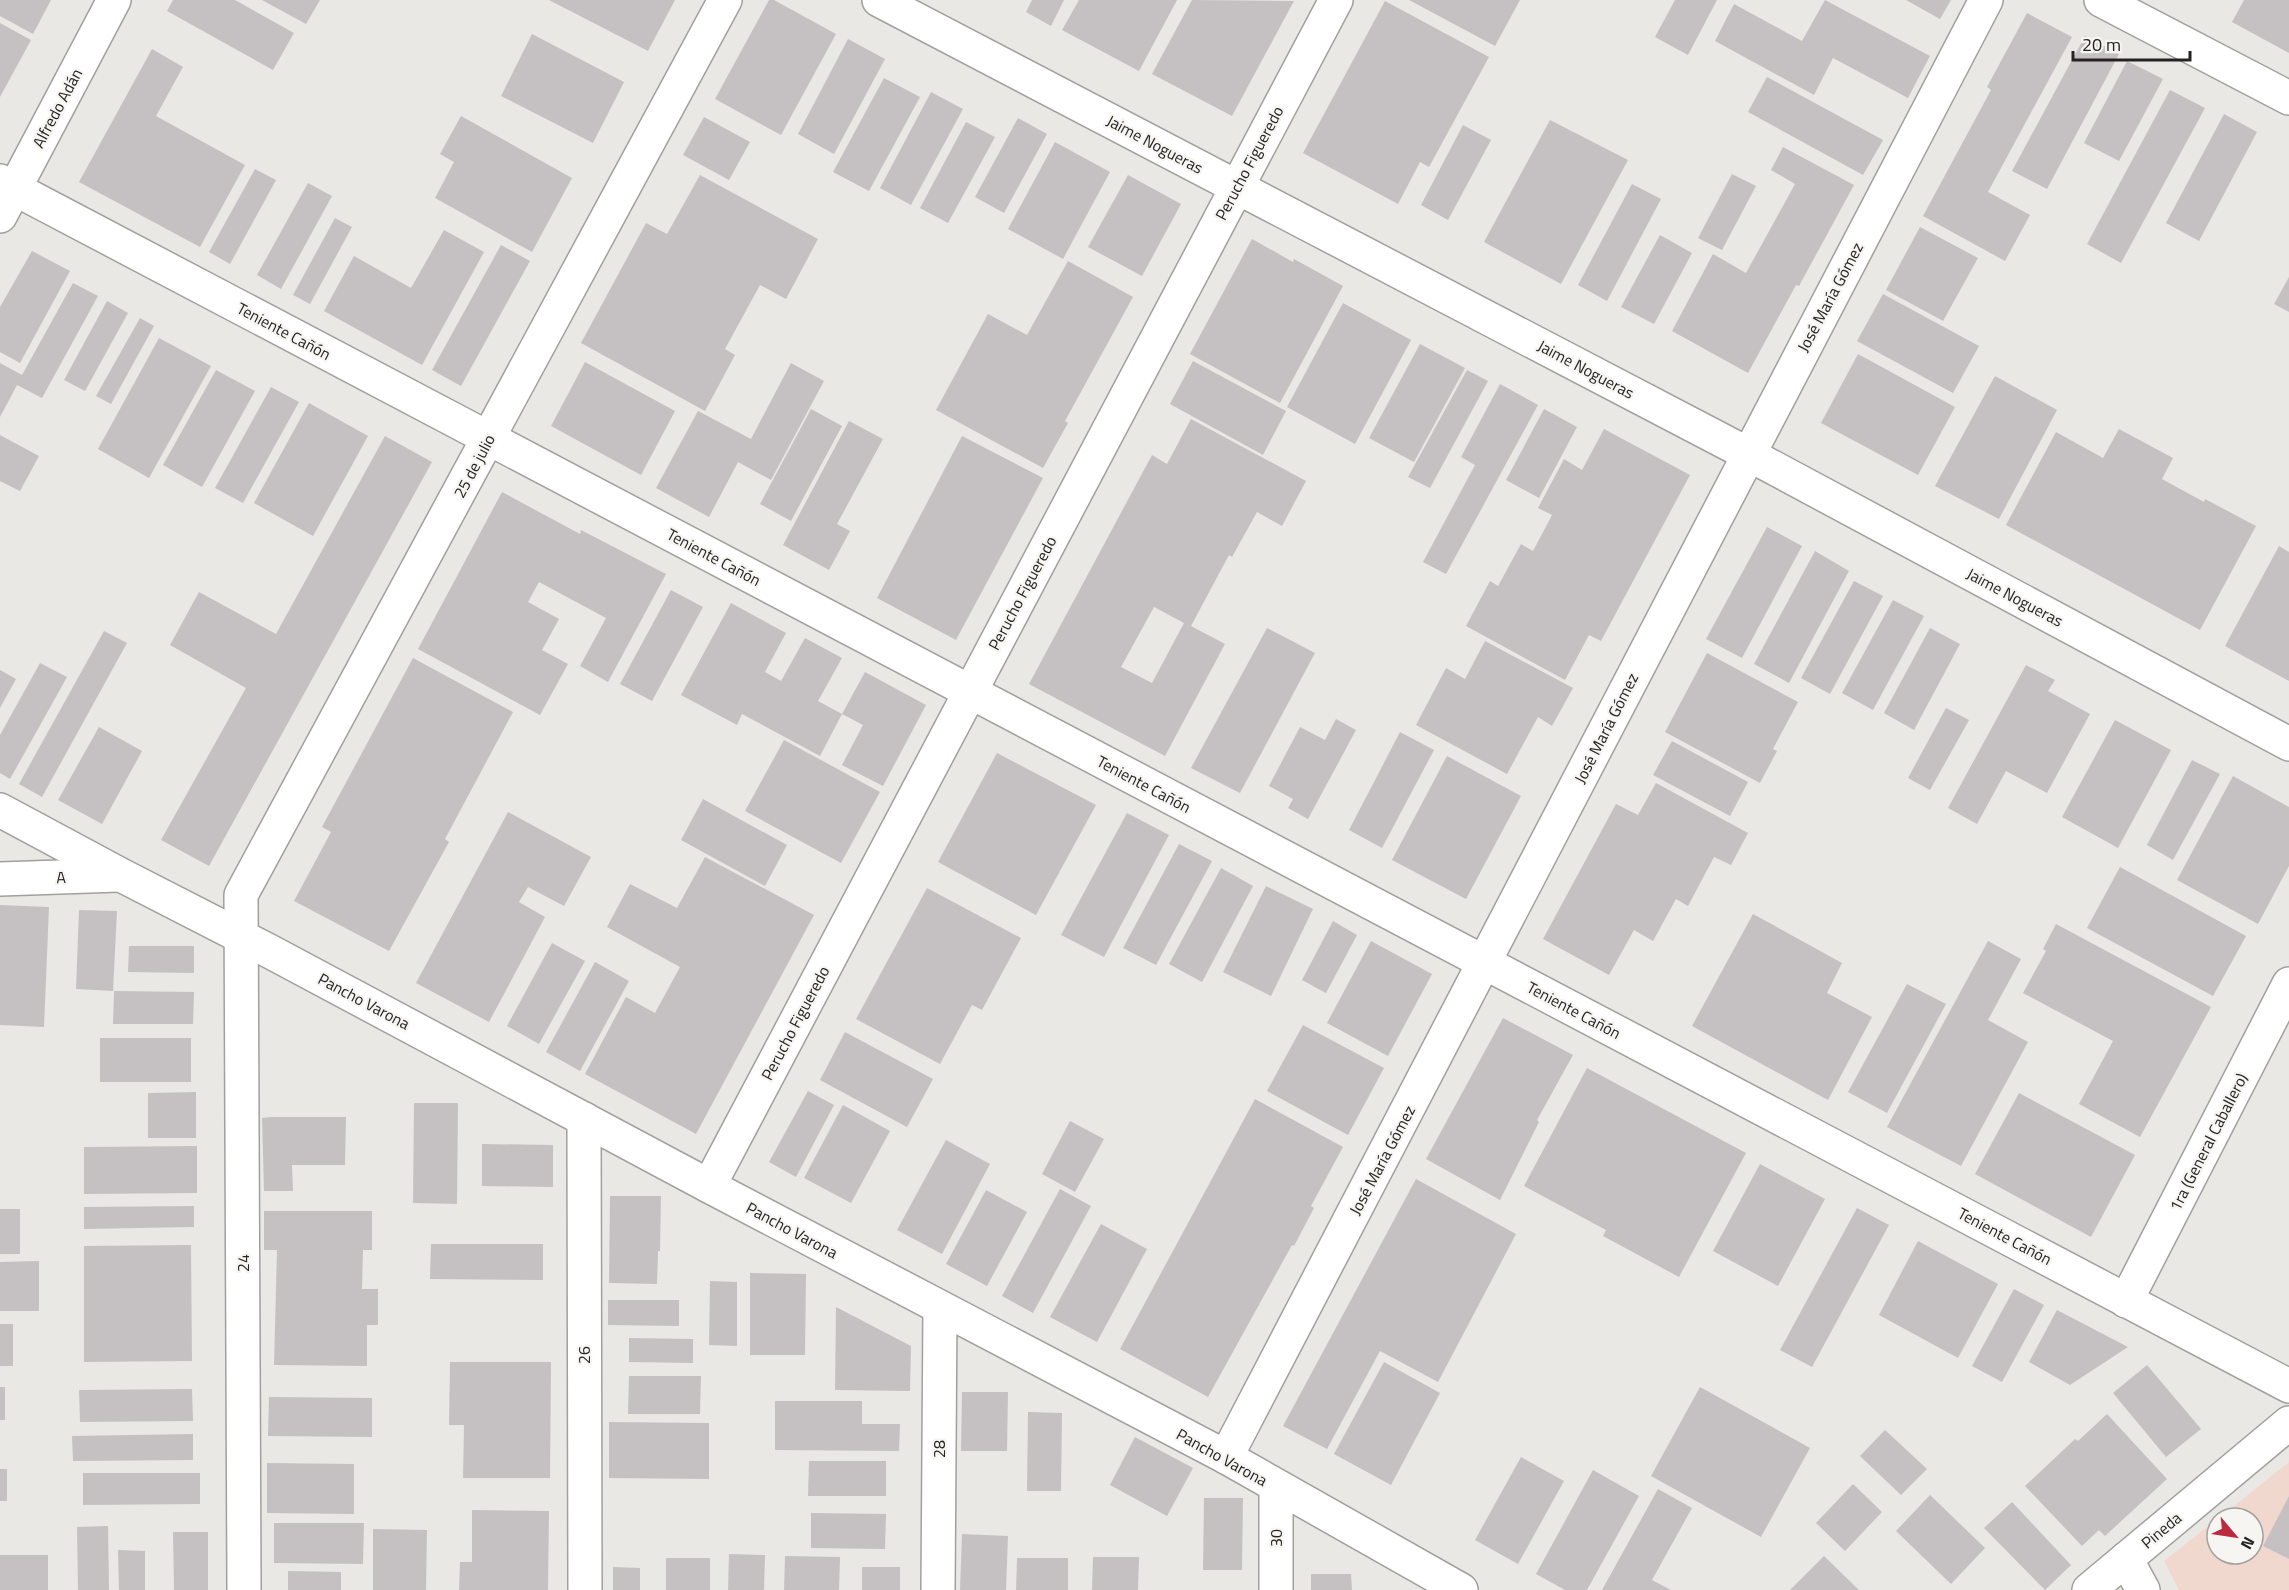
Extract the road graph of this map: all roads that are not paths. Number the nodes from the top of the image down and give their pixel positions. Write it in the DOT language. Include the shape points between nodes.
graph roads {
  1 [pos="114,0"];
  2 [pos="725,0"];
  3 [pos="879,0"];
  4 [pos="1336,0"];
  5 [pos="1986,0"];
  6 [pos="2101,0"];
  7 [pos="2289,99"];
  8 [pos="1236,186"];
  9 [pos="5,195"];
  10 [pos="489,438"];
  11 [pos="1748,454"];
  12 [pos="970,692"];
  13 [pos="2289,744"];
  14 [pos="0,810"];
  15 [pos="121,875"];
  16 [pos="0,879"];
  17 [pos="241,936"];
  18 [pos="1485,963"];
  19 [pos="2289,984"];
  20 [pos="584,1119"];
  21 [pos="709,1186"];
  22 [pos="2126,1301"];
  23 [pos="940,1308"];
  24 [pos="2289,1386"];
  25 [pos="2289,1424"];
  26 [pos="1226,1457"];
  27 [pos="1276,1486"];
  28 [pos="2126,1559"];
  29 [pos="244,1590"];
  30 [pos="585,1590"];
  31 [pos="938,1590"];
  32 [pos="1276,1590"];
  33 [pos="1461,1590"];
  34 [pos="2089,1590"];
  35 [pos="2143,1590"];
  1 -- 9 [label="street, Alfredo Adán"];
  2 -- 10 [label="street, 25 de julio"];
  3 -- 8 [label="street, Jaime Nogueras"];
  4 -- 8 [label="street, Perucho Figueredo"];
  5 -- 11 [label="street, José María Gómez"];
  6 -- 7 [label="street"];
  8 -- 11 [label="street, Jaime Nogueras"];
  8 -- 12 [label="street, Perucho Figueredo"];
  9 -- 10 [label="street, Teniente Cañón"];
  10 -- 12 [label="street, Teniente Cañón"];
  10 -- 17 [label="street, 25 de julio" via="241,895"];
  11 -- 13 [label="street, Jaime Nogueras"];
  11 -- 18 [label="street, José María Gómez"];
  12 -- 18 [label="street, Teniente Cañón"];
  12 -- 21 [label="street, Perucho Figueredo"];
  14 -- 15 [label="street, Pancho Varona"];
  15 -- 16 [label="street, A"];
  15 -- 17 [label="street, Pancho Varona"];
  17 -- 20 [label="street, Pancho Varona"];
  17 -- 29 [label="street, 24"];
  18 -- 22 [label="street, Teniente Cañón"];
  18 -- 26 [label="street, José María Gómez"];
  19 -- 22 [label="street, 1ra (General Caballero)"];
  20 -- 21 [label="street, Pancho Varona"];
  20 -- 30 [label="street, 26"];
  21 -- 23 [label="street, Pancho Varona"];
  22 -- 24 [label="street, Teniente Cañón"];
  23 -- 26 [label="street, Pancho Varona"];
  23 -- 31 [label="street, 28"];
  25 -- 28 [label="street, Pineda"];
  26 -- 27 [label="street, Pancho Varona"];
  27 -- 32 [label="street, 30"];
  27 -- 33 [label="street, Pancho Varona"];
  28 -- 34 [label="street, Pineda"];
  28 -- 35 [label="street"];
}
